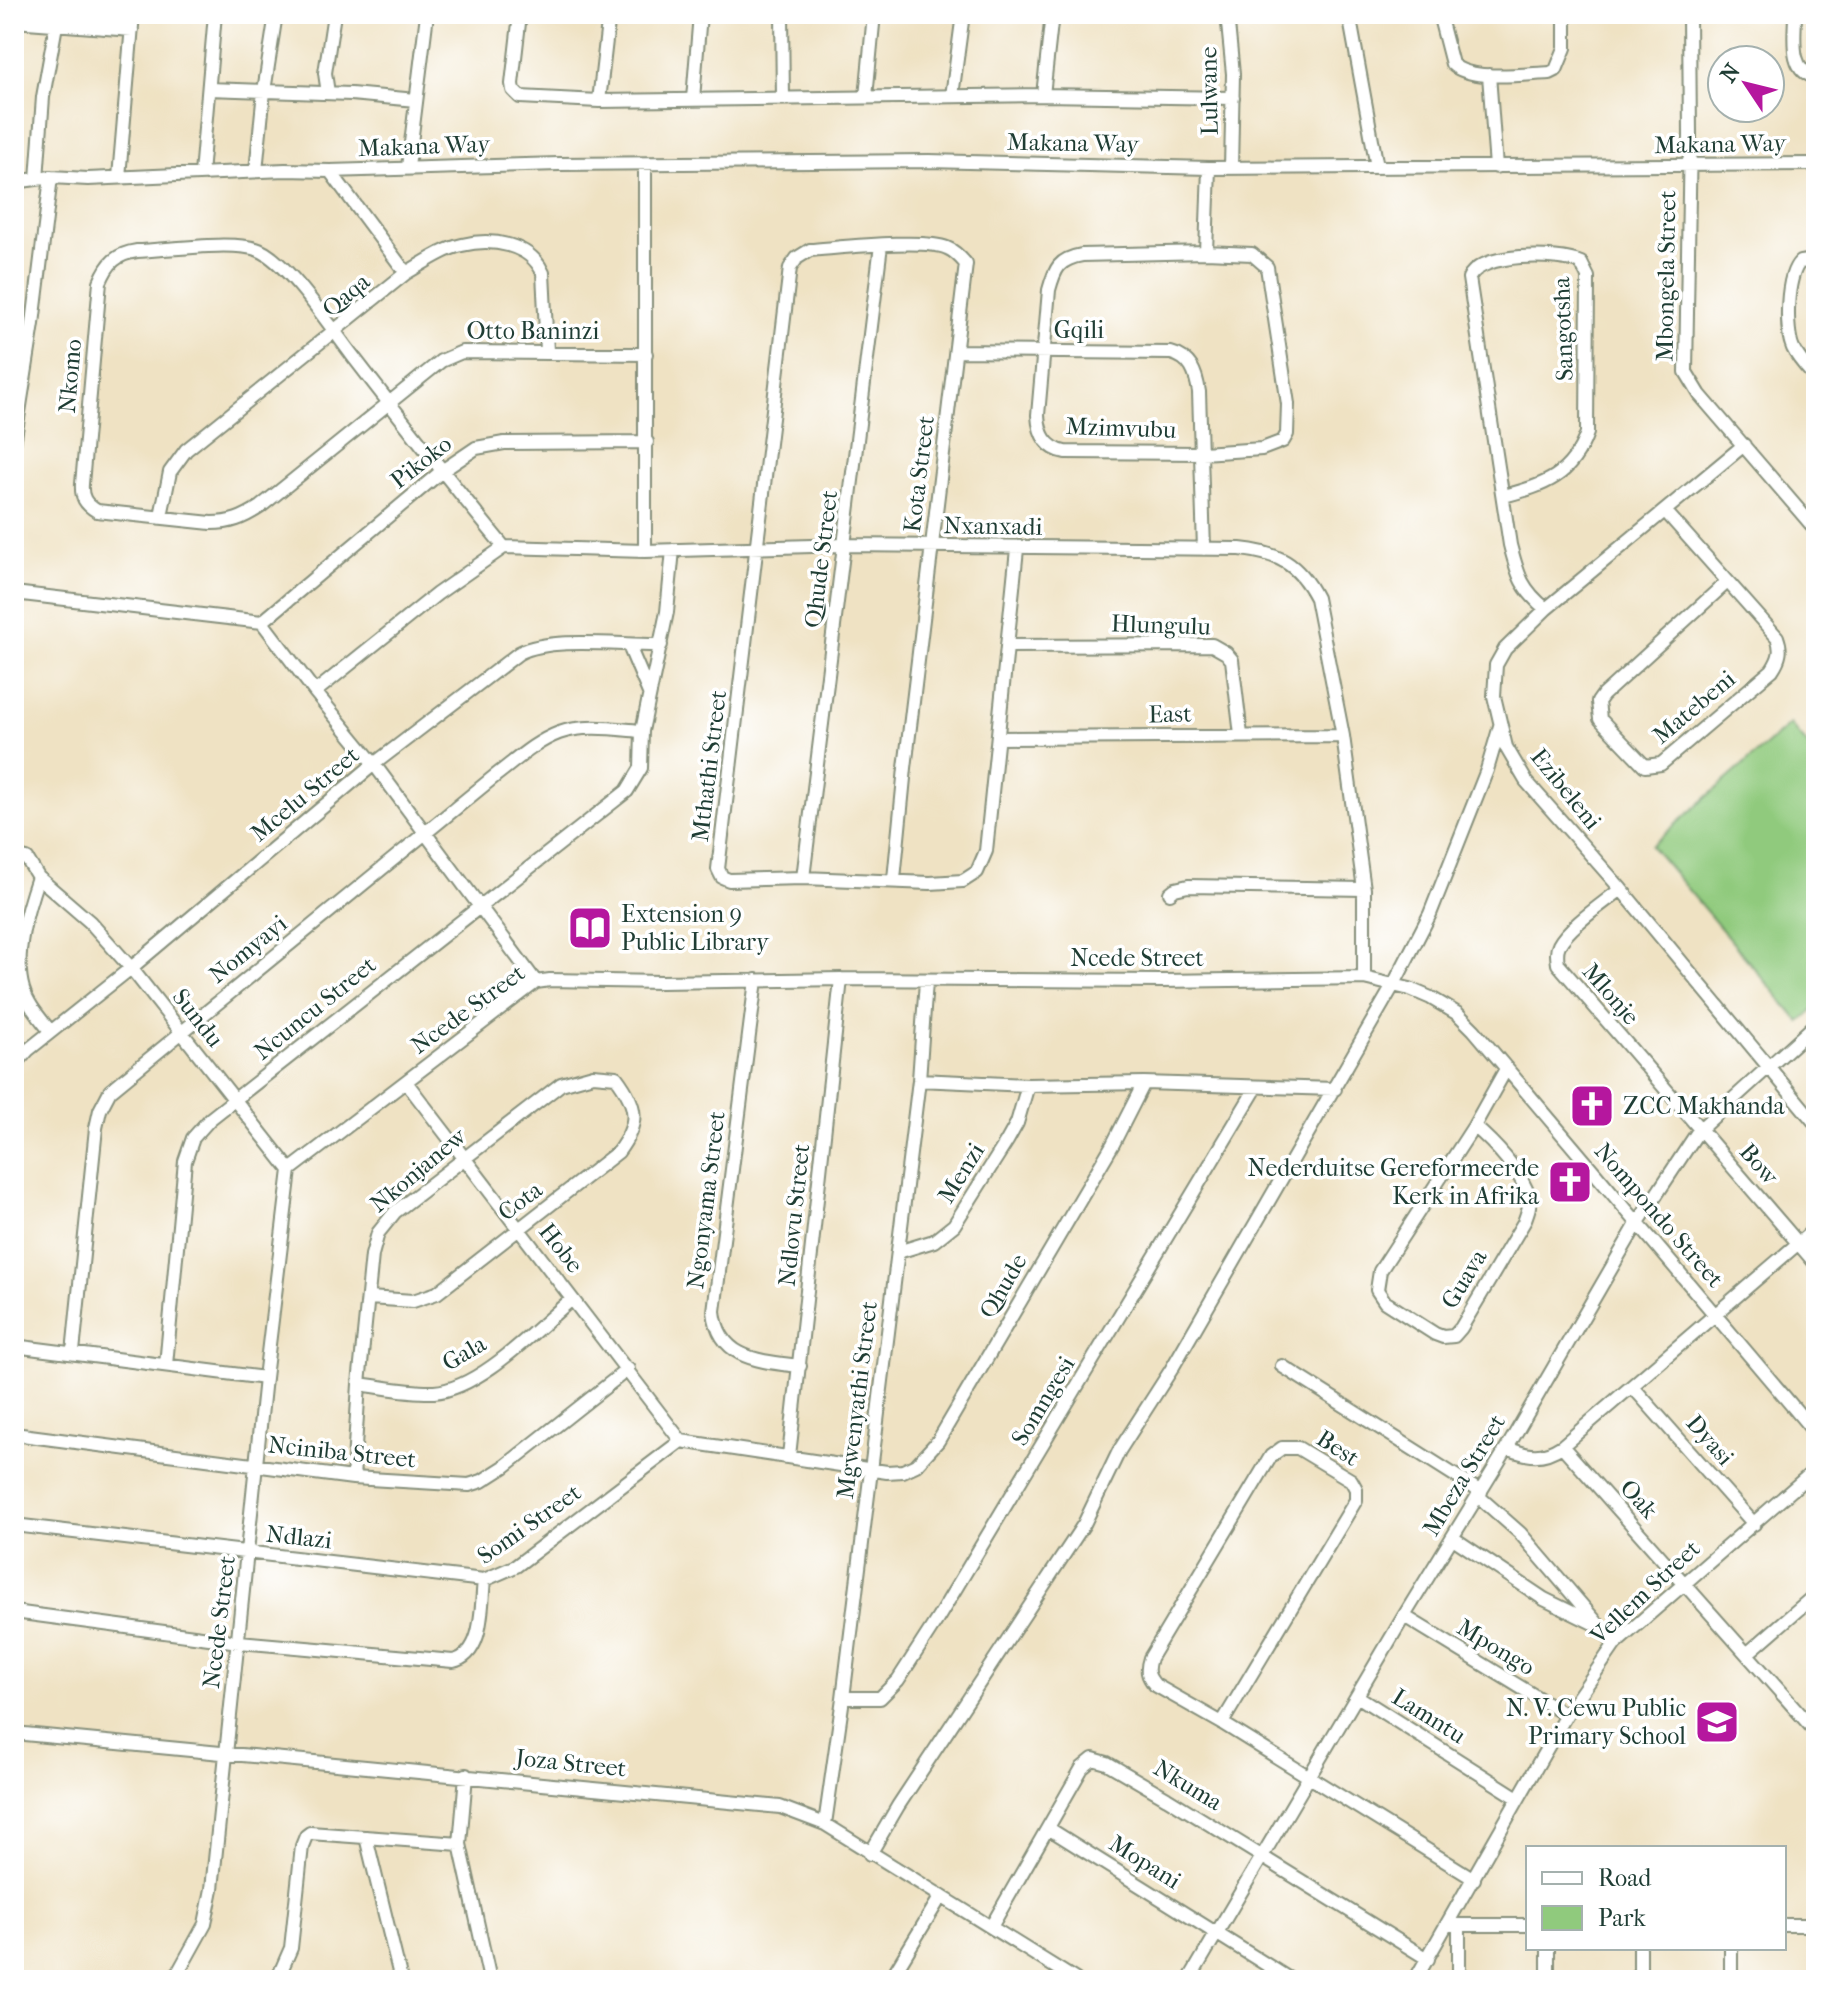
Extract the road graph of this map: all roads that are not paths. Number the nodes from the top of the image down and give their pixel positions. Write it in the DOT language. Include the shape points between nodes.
graph roads {
  1 [pos="133,14"];
  2 [pos="215,14"];
  3 [pos="276,14"];
  4 [pos="334,14"];
  5 [pos="427,14"];
  6 [pos="520,14"];
  7 [pos="609,14"];
  8 [pos="700,14"];
  9 [pos="782,14"];
  10 [pos="874,14"];
  11 [pos="963,14"];
  12 [pos="1052,14"];
  13 [pos="1227,14"];
  14 [pos="1349,14"];
  15 [pos="1439,14"];
  16 [pos="1565,14"];
  17 [pos="1689,14"];
  18 [pos="1795,14"];
  19 [pos="58,18"];
  20 [pos="14,21"];
  21 [pos="132,30"];
  22 [pos="1489,75"];
  23 [pos="1816,77"];
  24 [pos="209,89"];
  25 [pos="264,91"];
  26 [pos="328,93"];
  27 [pos="1043,95"];
  28 [pos="952,96"];
  29 [pos="866,97"];
  30 [pos="1233,98"];
  31 [pos="693,99"];
  32 [pos="783,99"];
  33 [pos="416,100"];
  34 [pos="599,101"];
  35 [pos="645,164"];
  36 [pos="1816,164"];
  37 [pos="408,167"];
  38 [pos="1377,167"];
  39 [pos="1496,167"];
  40 [pos="1690,167"];
  41 [pos="1209,168"];
  42 [pos="1231,168"];
  43 [pos="256,171"];
  44 [pos="330,171"];
  45 [pos="201,174"];
  46 [pos="51,177"];
  47 [pos="119,177"];
  48 [pos="37,179"];
  49 [pos="14,182"];
  50 [pos="881,245"];
  51 [pos="1206,252"];
  52 [pos="1816,260"];
  53 [pos="790,268"];
  54 [pos="406,273"];
  55 [pos="335,333"];
  56 [pos="547,351"];
  57 [pos="957,351"];
  58 [pos="1045,352"];
  59 [pos="646,354"];
  60 [pos="1816,378"];
  61 [pos="390,403"];
  62 [pos="647,442"];
  63 [pos="14,444"];
  64 [pos="1744,445"];
  65 [pos="1202,453"];
  66 [pos="442,471"];
  67 [pos="1504,496"];
  68 [pos="1666,512"];
  69 [pos="161,516"];
  70 [pos="1813,522"];
  71 [pos="845,545"];
  72 [pos="757,546"];
  73 [pos="504,547"];
  74 [pos="933,548"];
  75 [pos="1017,549"];
  76 [pos="1204,549"];
  77 [pos="673,550"];
  78 [pos="645,551"];
  79 [pos="1727,582"];
  80 [pos="14,593"];
  81 [pos="1546,609"];
  82 [pos="262,622"];
  83 [pos="661,645"];
  84 [pos="629,646"];
  85 [pos="1008,646"];
  86 [pos="315,692"];
  87 [pos="649,693"];
  88 [pos="1500,726"];
  89 [pos="642,731"];
  90 [pos="1241,735"];
  91 [pos="1343,736"];
  92 [pos="998,738"];
  93 [pos="374,764"];
  94 [pos="426,832"];
  95 [pos="14,856"];
  96 [pos="38,877"];
  97 [pos="803,878"];
  98 [pos="894,879"];
  99 [pos="1364,889"];
  100 [pos="1621,889"];
  101 [pos="1170,893"];
  102 [pos="479,905"];
  103 [pos="131,968"];
  104 [pos="1364,978"];
  105 [pos="841,979"];
  106 [pos="756,980"];
  107 [pos="926,981"];
  108 [pos="536,982"];
  109 [pos="1394,984"];
  110 [pos="1431,998"];
  111 [pos="1816,1024"];
  112 [pos="50,1031"];
  113 [pos="181,1031"];
  114 [pos="14,1066"];
  115 [pos="1768,1067"];
  116 [pos="1506,1069"];
  117 [pos="616,1077"];
  118 [pos="919,1080"];
  119 [pos="406,1082"];
  120 [pos="1144,1083"];
  121 [pos="1028,1085"];
  122 [pos="1256,1088"];
  123 [pos="1335,1089"];
  124 [pos="235,1099"];
  125 [pos="1816,1124"];
  126 [pos="1474,1126"];
  127 [pos="1699,1130"];
  128 [pos="465,1160"];
  129 [pos="290,1170"];
  130 [pos="1637,1224"];
  131 [pos="1816,1228"];
  132 [pos="518,1229"];
  133 [pos="1799,1243"];
  134 [pos="898,1252"];
  135 [pos="1816,1264"];
  136 [pos="369,1298"];
  137 [pos="572,1299"];
  138 [pos="1715,1314"];
  139 [pos="14,1346"];
  140 [pos="73,1352"];
  141 [pos="166,1365"];
  142 [pos="800,1366"];
  143 [pos="1282,1366"];
  144 [pos="628,1369"];
  145 [pos="265,1378"];
  146 [pos="359,1384"];
  147 [pos="1632,1386"];
  148 [pos="14,1434"];
  149 [pos="1816,1434"];
  150 [pos="681,1441"];
  151 [pos="1562,1446"];
  152 [pos="1507,1448"];
  153 [pos="789,1456"];
  154 [pos="256,1465"];
  155 [pos="1816,1469"];
  156 [pos="871,1470"];
  157 [pos="353,1478"];
  158 [pos="1480,1494"];
  159 [pos="1754,1524"];
  160 [pos="14,1525"];
  161 [pos="1453,1538"];
  162 [pos="249,1554"];
  163 [pos="484,1580"];
  164 [pos="1684,1582"];
  165 [pos="1816,1594"];
  166 [pos="14,1612"];
  167 [pos="1404,1616"];
  168 [pos="1595,1623"];
  169 [pos="239,1642"];
  170 [pos="1615,1644"];
  171 [pos="1748,1653"];
  172 [pos="1357,1696"];
  173 [pos="843,1698"];
  174 [pos="1566,1715"];
  175 [pos="1811,1717"];
  176 [pos="1222,1723"];
  177 [pos="1816,1732"];
  178 [pos="14,1733"];
  179 [pos="226,1753"];
  180 [pos="466,1775"];
  181 [pos="1309,1777"];
  182 [pos="1518,1798"];
  183 [pos="825,1824"];
  184 [pos="1048,1828"];
  185 [pos="366,1837"];
  186 [pos="460,1844"];
  187 [pos="870,1854"];
  188 [pos="1263,1856"];
  189 [pos="1474,1879"];
  190 [pos="941,1896"];
  191 [pos="1453,1925"];
  192 [pos="1526,1925"];
  193 [pos="1786,1925"];
  194 [pos="1816,1925"];
  195 [pos="991,1927"];
  196 [pos="1218,1934"];
  197 [pos="1548,1950"];
  198 [pos="1640,1950"];
  199 [pos="1731,1950"];
  200 [pos="1428,1959"];
  201 [pos="1062,1976"];
  202 [pos="174,1980"];
  203 [pos="277,1980"];
  204 [pos="401,1980"];
  205 [pos="490,1980"];
  206 [pos="890,1980"];
  207 [pos="1076,1980"];
  208 [pos="1189,1980"];
  209 [pos="1291,1980"];
  210 [pos="1415,1980"];
  211 [pos="1459,1980"];
  212 [pos="1548,1980"];
  213 [pos="1640,1980"];
  214 [pos="1731,1980"];
  1 -- 21 [label="street"];
  2 -- 24 [label="street"];
  3 -- 25 [label="street"];
  4 -- 26 [label="street" via="325,73"];
  5 -- 33 [label="street"];
  6 -- 34 [label="street" via="512,84 516,95"];
  7 -- 34 [label="street"];
  8 -- 31 [label="street"];
  9 -- 32 [label="street"];
  10 -- 29 [label="street"];
  11 -- 28 [label="street"];
  12 -- 27 [label="street"];
  13 -- 30 [label="street, Lulwane"];
  14 -- 38 [label="street"];
  15 -- 22 [label="street" via="1452,64 1464,73"];
  16 -- 22 [label="street" via="1565,48 1556,70"];
  17 -- 40 [label="street, Mbongela Street"];
  18 -- 23 [label="street" via="1796,62"];
  19 -- 20 [label="street"];
  19 -- 21 [label="street"];
  19 -- 48 [label="street" via="43,97"];
  21 -- 47 [label="street"];
  22 -- 39 [label="street"];
  24 -- 25 [label="street"];
  24 -- 45 [label="street"];
  25 -- 26 [label="street"];
  25 -- 43 [label="street"];
  26 -- 33 [label="street"];
  27 -- 28 [label="street"];
  27 -- 30 [label="street"];
  28 -- 29 [label="street"];
  29 -- 32 [label="street"];
  30 -- 42 [label="street, Lulwane"];
  31 -- 32 [label="street"];
  31 -- 34 [label="street"];
  33 -- 37 [label="street"];
  35 -- 37 [label="street, Makana Way"];
  35 -- 41 [label="street, Makana Way" via="929,161"];
  35 -- 59 [label="street"];
  36 -- 40 [label="street, Makana Way"];
  37 -- 44 [label="street, Makana Way"];
  38 -- 39 [label="street, Makana Way"];
  38 -- 42 [label="street, Makana Way"];
  39 -- 40 [label="street, Makana Way"];
  40 -- 64 [label="street, Mbongela Street" via="1686,372"];
  41 -- 42 [label="street, Makana Way"];
  41 -- 51 [label="street"];
  43 -- 44 [label="street, Makana Way"];
  43 -- 45 [label="street, Makana Way"];
  44 -- 54 [label="street"];
  45 -- 47 [label="street, Makana Way"];
  46 -- 47 [label="street, Makana Way"];
  46 -- 48 [label="street, Makana Way"];
  46 -- 63 [label="street" via="23,346"];
  48 -- 49 [label="street, Makana Way"];
  50 -- 53 [label="street, Kota Street" via="810,250"];
  50 -- 57 [label="street, Kota Street" via="938,245 966,264"];
  50 -- 71 [label="street, Qhude Street"];
  51 -- 58 [label="street, Mzimvubu" via="1068,258 1053,275 1049,290"];
  51 -- 65 [label="street, Mzimvubu" via="1252,254 1267,267 1289,421 1283,441 1275,445"];
  52 -- 60 [label="street" via="1800,262 1791,275 1789,333 1796,354"];
  53 -- 72 [label="street, Mthathi Street"];
  54 -- 55 [label="street, Qaqa"];
  54 -- 56 [label="street, Qaqa" via="460,245 495,244 527,251 543,273"];
  55 -- 61 [label="street, Nkomo"];
  55 -- 69 [label="street, Qaqa" via="178,458 166,483"];
  55 -- 69 [label="street, Nkomo" via="275,260 256,249 137,251 111,261 100,282 81,494 97,511"];
  56 -- 59 [label="street, Otto Baninzi"];
  56 -- 61 [label="street, Otto Baninzi" via="462,352 441,361"];
  57 -- 58 [label="street, Gqili"];
  57 -- 74 [label="street, Kota Street"];
  58 -- 65 [label="street, Gqili" via="1180,355 1195,371"];
  58 -- 65 [label="street, Mzimvubu" via="1038,426 1053,448"];
  59 -- 62 [label="street"];
  61 -- 66 [label="street, Nkomo"];
  61 -- 69 [label="street, Nkomo" via="243,518 211,523"];
  62 -- 66 [label="street, Pikoko" via="487,444"];
  62 -- 78 [label="street"];
  64 -- 68 [label="street, Ezibeleni"];
  64 -- 70 [label="street, Mbongela Street"];
  65 -- 76 [label="street"];
  66 -- 73 [label="street, Nkomo"];
  66 -- 82 [label="street, Pikoko"];
  67 -- 67 [label="street, Sangotsha" via="1469,278 1489,261 1571,258 1581,263 1588,277 1587,433 1567,468 1542,486"];
  67 -- 81 [label="street, Sangotsha" via="1519,580"];
  68 -- 79 [label="street, Matebeni"];
  68 -- 81 [label="street, Ezibeleni"];
  71 -- 72 [label="street, Nxanxadi"];
  71 -- 74 [label="street, Nxanxadi"];
  71 -- 97 [label="street, Qhude Street"];
  72 -- 77 [label="street, Nxanxadi"];
  72 -- 97 [label="street, Mthathi Street" via="718,869 729,880"];
  73 -- 78 [label="street, Nxanxadi"];
  73 -- 86 [label="street"];
  74 -- 75 [label="street, Nxanxadi"];
  74 -- 98 [label="street, Kota Street"];
  75 -- 76 [label="street, Nxanxadi"];
  75 -- 85 [label="street, Mthathi Street"];
  76 -- 91 [label="street, Nxanxadi" via="1262,551 1284,560 1307,581 1316,598"];
  77 -- 78 [label="street, Nxanxadi"];
  77 -- 83 [label="street"];
  79 -- 79 [label="street, Matebeni" via="1777,637 1779,659 1661,764 1645,766 1600,719 1598,702"];
  80 -- 82 [label="street"];
  81 -- 88 [label="street, Ezibeleni" via="1496,665"];
  82 -- 86 [label="street"];
  83 -- 84 [label="street, Mcelu Street"];
  83 -- 87 [label="street"];
  84 -- 87 [label="street"];
  84 -- 93 [label="street, Mcelu Street" via="551,645 526,650"];
  85 -- 90 [label="street, Hlungulu" via="1212,645 1232,660"];
  85 -- 92 [label="street, Mthathi Street"];
  86 -- 93 [label="street"];
  87 -- 89 [label="street"];
  88 -- 100 [label="street, Ezibeleni" via="1526,781"];
  88 -- 109 [label="street" via="1430,914"];
  89 -- 94 [label="street, Nomyayi" via="559,733 536,745"];
  89 -- 102 [label="street, Ncuncu Street" via="641,768 627,791"];
  90 -- 91 [label="street, East"];
  90 -- 92 [label="street, East"];
  91 -- 99 [label="street, Nxanxadi"];
  92 -- 98 [label="street, Mthathi Street" via="986,851 977,872 963,881"];
  93 -- 94 [label="street"];
  93 -- 103 [label="street, Mcelu Street"];
  94 -- 102 [label="street"];
  94 -- 113 [label="street, Nomyayi"];
  95 -- 96 [label="street, Sundu" via="27,859"];
  96 -- 103 [label="street, Sundu" via="83,914"];
  96 -- 112 [label="street" via="25,924 20,972 29,1002"];
  97 -- 98 [label="street, Mthathi Street"];
  99 -- 101 [label="street" via="1188,886"];
  99 -- 104 [label="street, Nxanxadi"];
  100 -- 115 [label="street, Ezibeleni"];
  100 -- 127 [label="street, Mlonje" via="1559,944 1558,964"];
  102 -- 108 [label="street"];
  102 -- 124 [label="street, Ncuncu Street"];
  103 -- 112 [label="street, Mcelu Street"];
  103 -- 113 [label="street, Sundu"];
  104 -- 107 [label="street, Ncede Street"];
  104 -- 109 [label="street, Ncede Street"];
  105 -- 106 [label="street, Ncede Street"];
  105 -- 107 [label="street, Ncede Street"];
  105 -- 142 [label="street, Ndlovu Street"];
  106 -- 108 [label="street, Ncede Street"];
  106 -- 142 [label="street, Ngonyama Street" via="715,1321 722,1339 740,1354"];
  107 -- 118 [label="street, Mgwenyathi Street"];
  108 -- 119 [label="street, Ncede Street"];
  109 -- 110 [label="street, Ncede Street"];
  109 -- 123 [label="street"];
  110 -- 116 [label="street, Nompondo Street" via="1458,1014"];
  111 -- 115 [label="street, Mbeza Street"];
  112 -- 114 [label="street, Mcelu Street"];
  113 -- 124 [label="street, Sundu"];
  113 -- 140 [label="street, Nomyayi" via="110,1091 100,1110"];
  115 -- 125 [label="street, Ezibeleni"];
  115 -- 127 [label="street, Mbeza Street"];
  116 -- 126 [label="street, Guava"];
  116 -- 130 [label="street, Nompondo Street"];
  117 -- 128 [label="street, Nkonjanew" via="593,1075 561,1084"];
  117 -- 132 [label="street, Cota" via="633,1108 628,1139 607,1162"];
  118 -- 121 [label="street"];
  118 -- 134 [label="street, Mgwenyathi Street"];
  119 -- 128 [label="street, Hobe"];
  119 -- 129 [label="street, Ncede Street"];
  120 -- 121 [label="street"];
  120 -- 122 [label="street"];
  120 -- 156 [label="street, Qhude" via="938,1441 903,1471"];
  121 -- 134 [label="street, Menzi" via="1017,1123 954,1225 934,1241"];
  122 -- 123 [label="street"];
  122 -- 173 [label="street, Somngesi" via="898,1680 880,1698"];
  123 -- 187 [label="street" via="1119,1451 1080,1531"];
  124 -- 129 [label="street, Sundu"];
  124 -- 141 [label="street, Ncuncu Street" via="199,1129 185,1161"];
  126 -- 126 [label="street, Guava" via="1377,1280 1385,1302 1443,1337 1454,1336 1461,1328 1529,1205 1508,1160"];
  127 -- 130 [label="street, Mbeza Street"];
  127 -- 133 [label="street, Bow"];
  128 -- 132 [label="street, Hobe"];
  128 -- 136 [label="street, Nkonjanew" via="395,1212 378,1233"];
  129 -- 145 [label="street, Ncede Street"];
  130 -- 138 [label="street, Nompondo Street"];
  130 -- 152 [label="street, Mbeza Street"];
  131 -- 133 [label="street"];
  132 -- 136 [label="street, Cota" via="424,1299"];
  132 -- 137 [label="street, Hobe"];
  133 -- 135 [label="street, Bow"];
  133 -- 138 [label="street"];
  134 -- 156 [label="street, Mgwenyathi Street"];
  136 -- 146 [label="street, Nkonjanew"];
  137 -- 144 [label="street, Hobe"];
  137 -- 146 [label="street, Gala" via="497,1361 451,1388 433,1392"];
  138 -- 147 [label="street"];
  138 -- 149 [label="street, Nompondo Street"];
  139 -- 140 [label="street"];
  140 -- 141 [label="street"];
  141 -- 145 [label="street"];
  142 -- 153 [label="street, Ndlovu Street"];
  143 -- 158 [label="street"];
  144 -- 150 [label="street, Hobe"];
  144 -- 157 [label="street, Nciniba Street" via="476,1483"];
  145 -- 154 [label="street, Ncede Street"];
  146 -- 157 [label="street, Nkonjanew"];
  147 -- 151 [label="street"];
  147 -- 159 [label="street, Dyasi"];
  148 -- 154 [label="street, Nciniba Street"];
  150 -- 153 [label="street"];
  150 -- 163 [label="street, Somi Street" via="516,1566"];
  151 -- 152 [label="street" via="1543,1456"];
  151 -- 164 [label="street, Oak"];
  152 -- 158 [label="street, Mbeza Street"];
  153 -- 156 [label="street"];
  154 -- 157 [label="street, Nciniba Street"];
  154 -- 162 [label="street, Ncede Street"];
  155 -- 159 [label="street, Vellem Street"];
  156 -- 173 [label="street, Mgwenyathi Street"];
  158 -- 161 [label="street, Mbeza Street"];
  158 -- 168 [label="street"];
  159 -- 164 [label="street, Vellem Street"];
  160 -- 162 [label="street, Ndlazi"];
  161 -- 167 [label="street, Mbeza Street"];
  161 -- 168 [label="street" via="1544,1599"];
  162 -- 163 [label="street, Ndlazi"];
  162 -- 169 [label="street, Ncede Street"];
  163 -- 169 [label="street, Somi Street" via="477,1636 461,1660"];
  164 -- 170 [label="street, Vellem Street"];
  164 -- 171 [label="street, Oak"];
  165 -- 171 [label="street"];
  166 -- 169 [label="street, Somi Street"];
  167 -- 172 [label="street, Mbeza Street"];
  167 -- 174 [label="street, Mpongo"];
  168 -- 170 [label="street"];
  169 -- 179 [label="street, Ncede Street"];
  170 -- 174 [label="street, Vellem Street"];
  171 -- 175 [label="street, Oak"];
  172 -- 181 [label="street, Mbeza Street"];
  172 -- 182 [label="street, Lamntu"];
  173 -- 183 [label="street, Mgwenyathi Street"];
  174 -- 182 [label="street, Vellem Street"];
  175 -- 177 [label="street, Oak"];
  176 -- 176 [label="street, Best" via="1155,1685 1147,1668 1271,1456 1282,1448 1298,1448 1351,1480 1356,1500"];
  176 -- 181 [label="street, Best"];
  178 -- 179 [label="street, Joza Street"];
  179 -- 180 [label="street, Joza Street"];
  179 -- 202 [label="street, Ncede Street" via="205,1924"];
  180 -- 183 [label="street, Joza Street" via="765,1804"];
  180 -- 186 [label="street"];
  181 -- 188 [label="street, Mbeza Street"];
  181 -- 189 [label="street, Best"];
  182 -- 189 [label="street, Vellem Street"];
  183 -- 187 [label="street, Joza Street"];
  184 -- 188 [label="street, Nkuma" via="1087,1761 1098,1759"];
  184 -- 195 [label="street, Nkuma"];
  184 -- 196 [label="street, Mopani"];
  185 -- 186 [label="street"];
  185 -- 203 [label="street" via="321,1832 306,1836 291,1948"];
  185 -- 204 [label="street"];
  186 -- 205 [label="street"];
  187 -- 190 [label="street, Joza Street"];
  188 -- 196 [label="street, Mbeza Street"];
  188 -- 200 [label="street, Nkuma"];
  189 -- 191 [label="street, Vellem Street"];
  190 -- 195 [label="street, Joza Street"];
  190 -- 206 [label="street"];
  191 -- 192 [label="street"];
  191 -- 200 [label="street, Vellem Street"];
  191 -- 211 [label="street"];
  193 -- 194 [label="street"];
  195 -- 201 [label="street, Joza Street"];
  196 -- 208 [label="street, Mbeza Street"];
  196 -- 209 [label="street, Mopani"];
  197 -- 212 [label="street"];
  198 -- 213 [label="street"];
  199 -- 214 [label="street"];
  200 -- 210 [label="street, Vellem Street"];
  201 -- 207 [label="street, Joza Street"];
}
